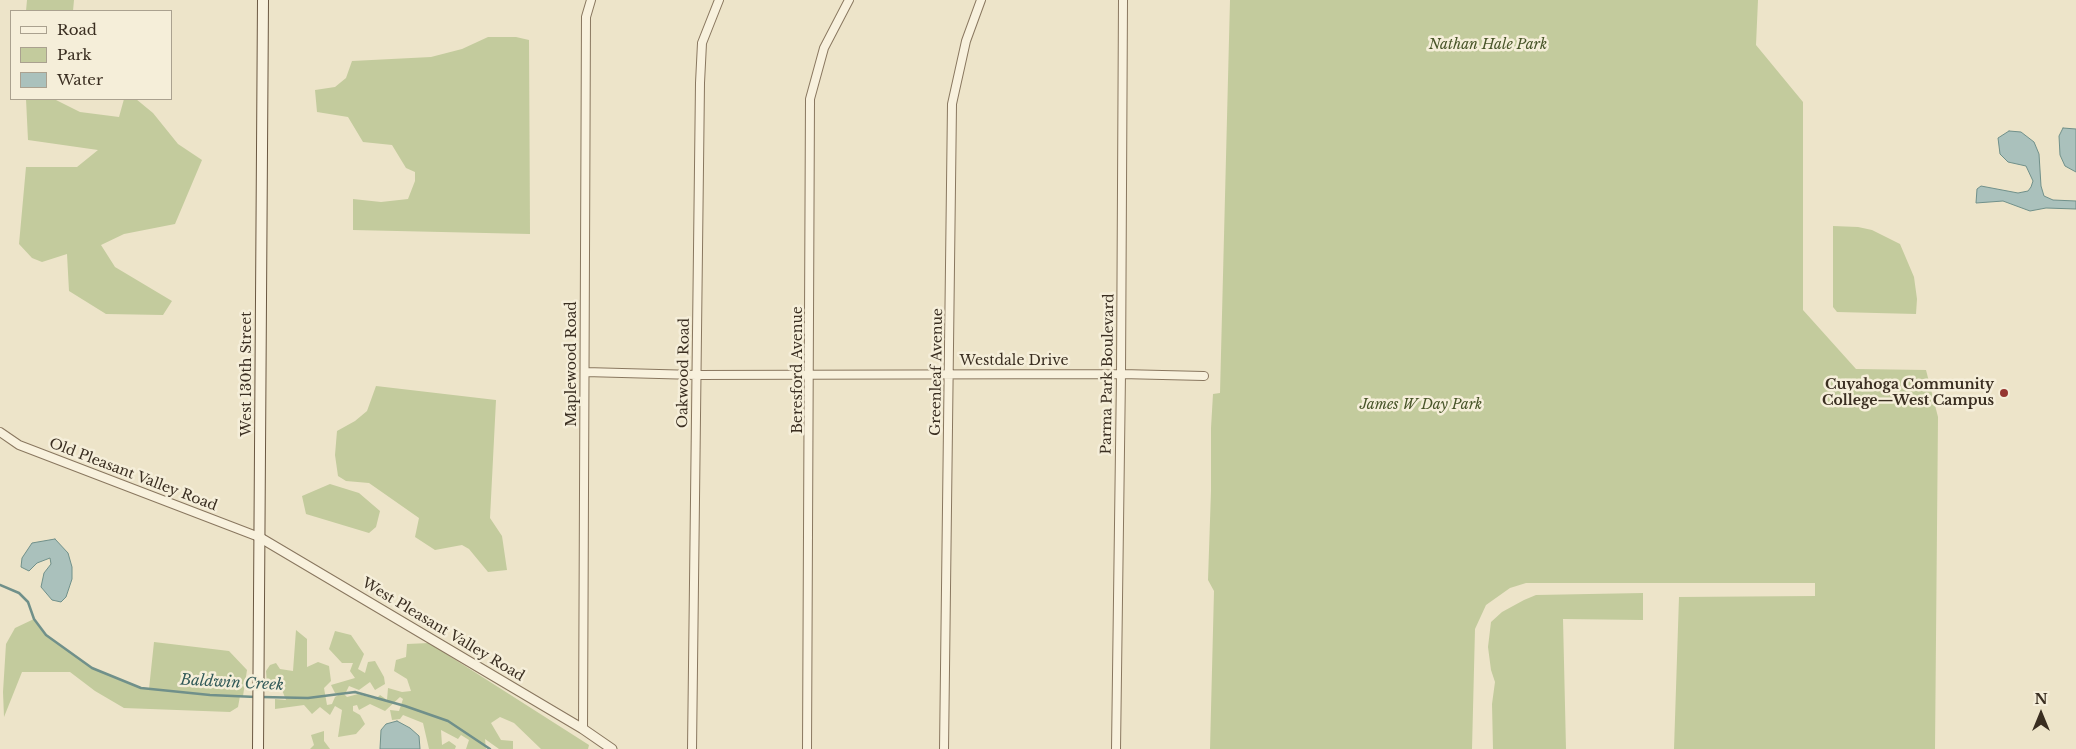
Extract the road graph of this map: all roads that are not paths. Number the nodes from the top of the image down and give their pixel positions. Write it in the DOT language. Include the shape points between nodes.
graph roads {
  1 [pos="262,0"];
  2 [pos="591,0"];
  3 [pos="719,0"];
  4 [pos="849,0"];
  5 [pos="981,0"];
  6 [pos="1124,0"];
  7 [pos="585,372"];
  8 [pos="810,374"];
  9 [pos="950,374"];
  10 [pos="1121,374"];
  11 [pos="696,375"];
  12 [pos="1204,376"];
  13 [pos="0,432"];
  14 [pos="259,537"];
  15 [pos="583,729"];
  16 [pos="258,749"];
  17 [pos="612,749"];
  18 [pos="692,749"];
  19 [pos="807,749"];
  20 [pos="944,749"];
  21 [pos="1116,749"];
  1 -- 14 [label="main road, West 130th Street"];
  2 -- 7 [label="street, Maplewood Road" via="586,17"];
  3 -- 11 [label="street, Oakwood Road" via="702,43"];
  4 -- 8 [label="street, Beresford Avenue" via="824,48 810,98"];
  5 -- 9 [label="street, Greenleaf Avenue" via="966,41 952,104"];
  6 -- 10 [label="street, Parma Park Boulevard"];
  7 -- 11 [label="street, Westdale Drive"];
  7 -- 15 [label="street, Maplewood Road"];
  8 -- 9 [label="street, Westdale Drive"];
  8 -- 11 [label="street, Westdale Drive"];
  8 -- 19 [label="street, Beresford Avenue"];
  9 -- 10 [label="street, Westdale Drive"];
  9 -- 20 [label="street, Greenleaf Avenue"];
  10 -- 12 [label="street, Westdale Drive"];
  10 -- 21 [label="street, Parma Park Boulevard"];
  11 -- 18 [label="street, Oakwood Road"];
  13 -- 14 [label="street, Old Pleasant Valley Road" via="19,445"];
  14 -- 15 [label="street, West Pleasant Valley Road"];
  14 -- 16 [label="main road, West 130th Street"];
  15 -- 17 [label="street, West Pleasant Valley Road"];
}
